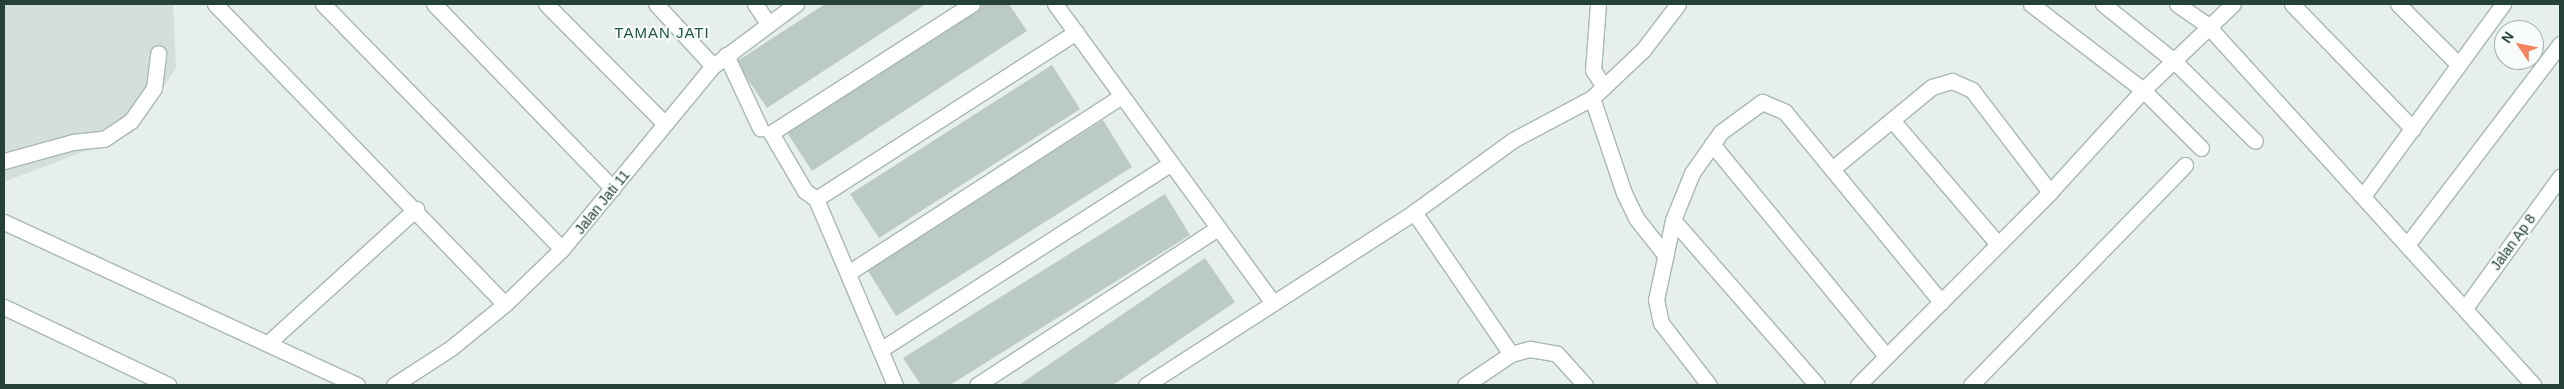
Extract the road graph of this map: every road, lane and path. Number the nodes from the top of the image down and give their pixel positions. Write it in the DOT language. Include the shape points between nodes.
graph roads {
  1 [pos="215,4"];
  2 [pos="323,4"];
  3 [pos="434,4"];
  4 [pos="546,4"];
  5 [pos="656,4"];
  6 [pos="755,4"];
  7 [pos="796,4"];
  8 [pos="972,4"];
  9 [pos="1055,4"];
  10 [pos="1598,4"];
  11 [pos="1678,4"];
  12 [pos="2031,4"];
  13 [pos="2103,4"];
  14 [pos="2177,4"];
  15 [pos="2233,4"];
  16 [pos="2292,4"];
  17 [pos="2398,4"];
  18 [pos="2503,4"];
  19 [pos="766,22"];
  20 [pos="2207,25"];
  21 [pos="1076,32"];
  22 [pos="2560,44"];
  23 [pos="158,53"];
  24 [pos="726,55"];
  25 [pos="2173,60"];
  26 [pos="713,66"];
  27 [pos="2458,66"];
  28 [pos="1604,87"];
  29 [pos="2143,90"];
  30 [pos="1122,96"];
  31 [pos="1592,98"];
  32 [pos="1892,120"];
  33 [pos="664,123"];
  34 [pos="760,128"];
  35 [pos="2413,129"];
  36 [pos="2255,140"];
  37 [pos="1712,144"];
  38 [pos="2202,148"];
  39 [pos="6,157"];
  40 [pos="1171,163"];
  41 [pos="2185,165"];
  42 [pos="1832,169"];
  43 [pos="2560,177"];
  44 [pos="614,189"];
  45 [pos="2050,192"];
  46 [pos="2364,196"];
  47 [pos="816,198"];
  48 [pos="416,209"];
  49 [pos="1414,212"];
  50 [pos="1673,220"];
  51 [pos="4,222"];
  52 [pos="1218,228"];
  53 [pos="1998,244"];
  54 [pos="2407,245"];
  55 [pos="562,249"];
  56 [pos="1666,256"];
  57 [pos="848,274"];
  58 [pos="1941,302"];
  59 [pos="1273,303"];
  60 [pos="505,304"];
  61 [pos="4,307"];
  62 [pos="2465,308"];
  63 [pos="268,343"];
  64 [pos="880,350"];
  65 [pos="1511,354"];
  66 [pos="1886,356"];
  67 [pos="168,385"];
  68 [pos="357,385"];
  69 [pos="394,385"];
  70 [pos="895,385"];
  71 [pos="977,385"];
  72 [pos="1146,385"];
  73 [pos="1465,385"];
  74 [pos="1585,385"];
  75 [pos="1709,385"];
  76 [pos="1817,385"];
  77 [pos="1858,385"];
  78 [pos="1971,385"];
  79 [pos="2534,385"];
  1 -- 48 [label="street"];
  2 -- 55 [label="street"];
  3 -- 44 [label="street"];
  4 -- 33 [label="street"];
  5 -- 26 [label="street"];
  6 -- 19 [label="street"];
  7 -- 19 [label="street, Jalan Jati 11"];
  8 -- 47 [label="street" via="771,132 805,191"];
  9 -- 21 [label="street"];
  10 -- 28 [label="street" via="1593,70"];
  11 -- 28 [label="street" via="1643,50"];
  12 -- 29 [label="street"];
  13 -- 25 [label="street"];
  14 -- 20 [label="street"];
  15 -- 20 [label="street"];
  16 -- 35 [label="street"];
  17 -- 27 [label="street"];
  18 -- 27 [label="street"];
  19 -- 24 [label="street, Jalan Jati 11"];
  20 -- 25 [label="street"];
  20 -- 46 [label="street"];
  21 -- 30 [label="street"];
  21 -- 47 [label="street"];
  22 -- 54 [label="street"];
  23 -- 39 [label="street" via="154,88 131,121 104,139 73,142"];
  24 -- 26 [label="street, Jalan Jati 11"];
  24 -- 34 [label="street"];
  25 -- 29 [label="street"];
  25 -- 36 [label="street"];
  26 -- 33 [label="street, Jalan Jati 11"];
  27 -- 35 [label="street"];
  28 -- 31 [label="street"];
  29 -- 38 [label="street"];
  29 -- 45 [label="street"];
  30 -- 40 [label="street"];
  30 -- 57 [label="street"];
  31 -- 49 [label="street" via="1513,140"];
  31 -- 56 [label="street" via="1624,193 1636,218"];
  32 -- 42 [label="street"];
  32 -- 45 [label="street" via="1941,82 1963,83"];
  32 -- 53 [label="street"];
  33 -- 44 [label="street, Jalan Jati 11"];
  35 -- 46 [label="street"];
  37 -- 42 [label="street" via="1750,107 1762,102 1775,105"];
  37 -- 50 [label="street" via="1680,196"];
  37 -- 66 [label="street"];
  40 -- 52 [label="street"];
  40 -- 64 [label="street"];
  41 -- 78 [label="street"];
  42 -- 58 [label="street"];
  43 -- 62 [label="street, Jalan Ap 8"];
  44 -- 55 [label="street, Jalan Jati 11"];
  45 -- 53 [label="street"];
  46 -- 54 [label="street"];
  47 -- 57 [label="street"];
  48 -- 60 [label="street"];
  48 -- 63 [label="street"];
  49 -- 59 [label="street"];
  49 -- 65 [label="street"];
  50 -- 56 [label="street"];
  50 -- 76 [label="street"];
  51 -- 63 [label="street"];
  52 -- 59 [label="street"];
  52 -- 71 [label="street"];
  53 -- 58 [label="street"];
  54 -- 62 [label="street"];
  55 -- 60 [label="street, Jalan Jati 11"];
  56 -- 75 [label="street" via="1656,300 1661,323"];
  57 -- 64 [label="street"];
  58 -- 66 [label="street"];
  59 -- 72 [label="street"];
  60 -- 69 [label="street, Jalan Jati 11" via="451,348"];
  61 -- 67 [label="street"];
  62 -- 79 [label="street"];
  63 -- 68 [label="street"];
  64 -- 70 [label="street"];
  65 -- 73 [label="street"];
  65 -- 74 [label="street" via="1545,349 1557,354"];
  66 -- 77 [label="street"];
}
